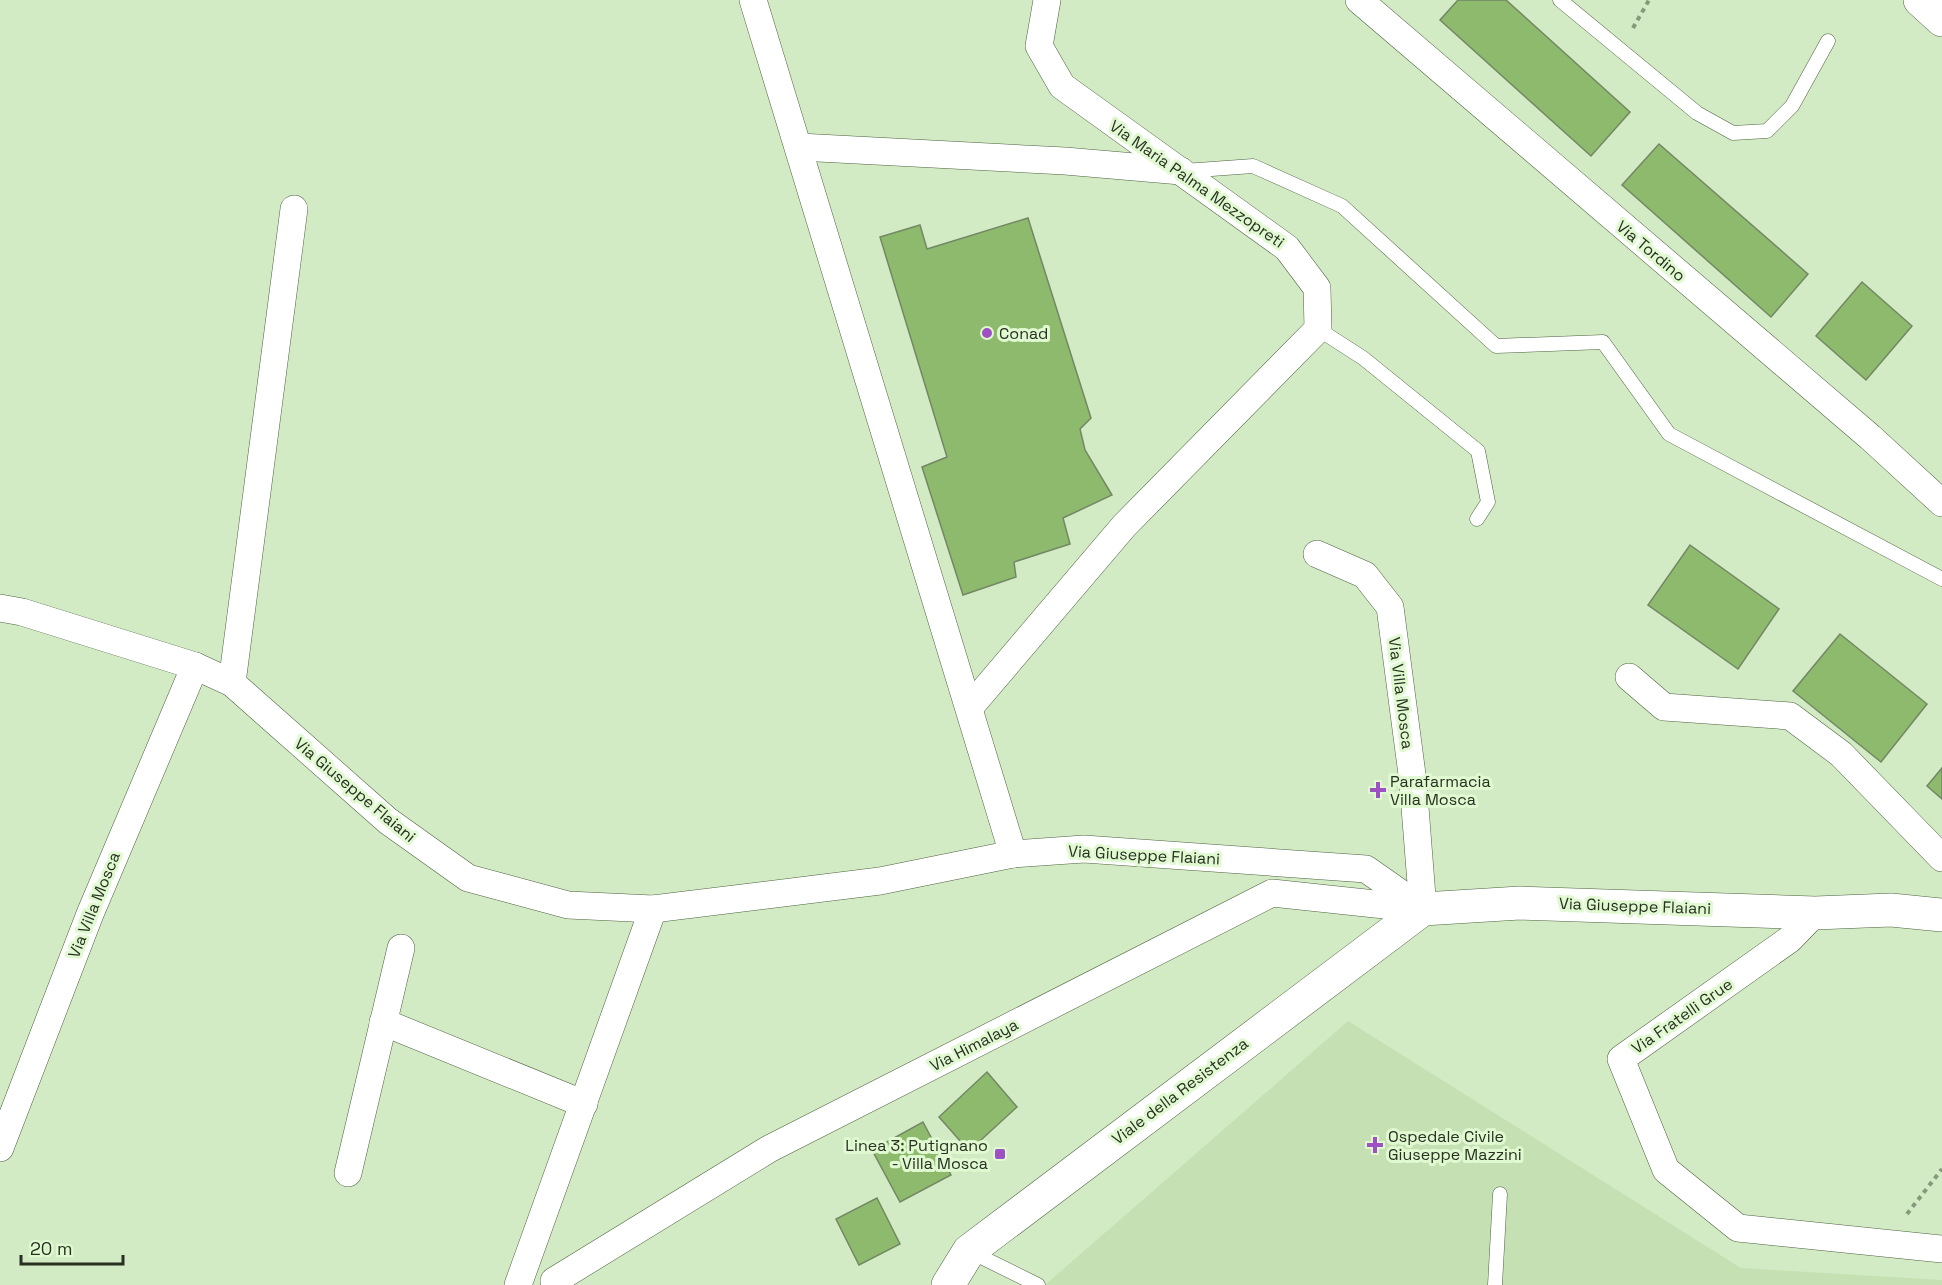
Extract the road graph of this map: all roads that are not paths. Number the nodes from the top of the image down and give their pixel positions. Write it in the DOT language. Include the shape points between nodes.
graph roads {
  1 [pos="753,0"];
  2 [pos="1047,0"];
  3 [pos="1359,0"];
  4 [pos="1560,0"];
  5 [pos="1828,41"];
  6 [pos="799,147"];
  7 [pos="1183,171"];
  8 [pos="294,209"];
  9 [pos="1318,329"];
  10 [pos="1942,503"];
  11 [pos="1477,519"];
  12 [pos="1317,554"];
  13 [pos="1942,579"];
  14 [pos="0,608"];
  15 [pos="195,666"];
  16 [pos="1629,677"];
  17 [pos="232,683"];
  18 [pos="970,707"];
  19 [pos="1013,854"];
  20 [pos="1942,858"];
  21 [pos="653,909"];
  22 [pos="1423,909"];
  23 [pos="1815,913"];
  24 [pos="1942,915"];
  25 [pos="401,948"];
  26 [pos="383,1022"];
  27 [pos="584,1104"];
  28 [pos="0,1148"];
  29 [pos="348,1173"];
  30 [pos="1500,1194"];
  31 [pos="1942,1249"];
  32 [pos="969,1251"];
  33 [pos="521,1278"];
  34 [pos="555,1283"];
  35 [pos="948,1285"];
  36 [pos="1038,1285"];
  37 [pos="1495,1285"];
  1 -- 6 [label="street"];
  2 -- 7 [label="street, Via Maria Palma Mezzopreti" via="1039,46 1062,86"];
  3 -- 10 [label="street, Via Tordino"];
  4 -- 5 [label="lane" via="1697,113 1733,133 1767,131 1792,106"];
  6 -- 7 [label="street"];
  6 -- 18 [label="street"];
  7 -- 9 [label="street, Via Maria Palma Mezzopreti" via="1287,248 1317,288"];
  7 -- 13 [label="lane" via="1253,166 1342,206 1496,346 1603,342 1670,434"];
  8 -- 17 [label="street"];
  9 -- 11 [label="lane" via="1363,358 1478,451 1488,502"];
  9 -- 18 [label="street" via="1124,525"];
  12 -- 22 [label="street, Via Villa Mosca" via="1365,575 1390,607 1413,782"];
  14 -- 15 [label="street"];
  15 -- 17 [label="street"];
  15 -- 28 [label="street, Via Villa Mosca" via="90,914"];
  16 -- 20 [label="street" via="1664,707 1790,716 1841,754"];
  17 -- 21 [label="street, Via Giuseppe Flaiani" via="388,820 468,878 567,905"];
  18 -- 19 [label="street"];
  19 -- 21 [label="street, Via Giuseppe Flaiani" via="880,881"];
  19 -- 22 [label="street, Via Giuseppe Flaiani" via="1084,849 1366,869"];
  21 -- 27 [label="street"];
  22 -- 23 [label="street, Via Giuseppe Flaiani" via="1520,903"];
  22 -- 32 [label="street, Viale della Resistenza"];
  22 -- 34 [label="street, Via Himalaya" via="1272,893 769,1149"];
  23 -- 24 [label="street, Via Giuseppe Flaiani" via="1891,910"];
  23 -- 31 [label="street, Via Fratelli Grue" via="1790,939 1621,1059 1666,1170 1737,1228"];
  25 -- 26 [label="street"];
  26 -- 27 [label="street"];
  26 -- 29 [label="street"];
  27 -- 33 [label="street"];
  30 -- 37 [label="lane"];
  32 -- 35 [label="street, Viale della Resistenza"];
  32 -- 36 [label="lane"];
  33 -- 34 [label="street"];
}
